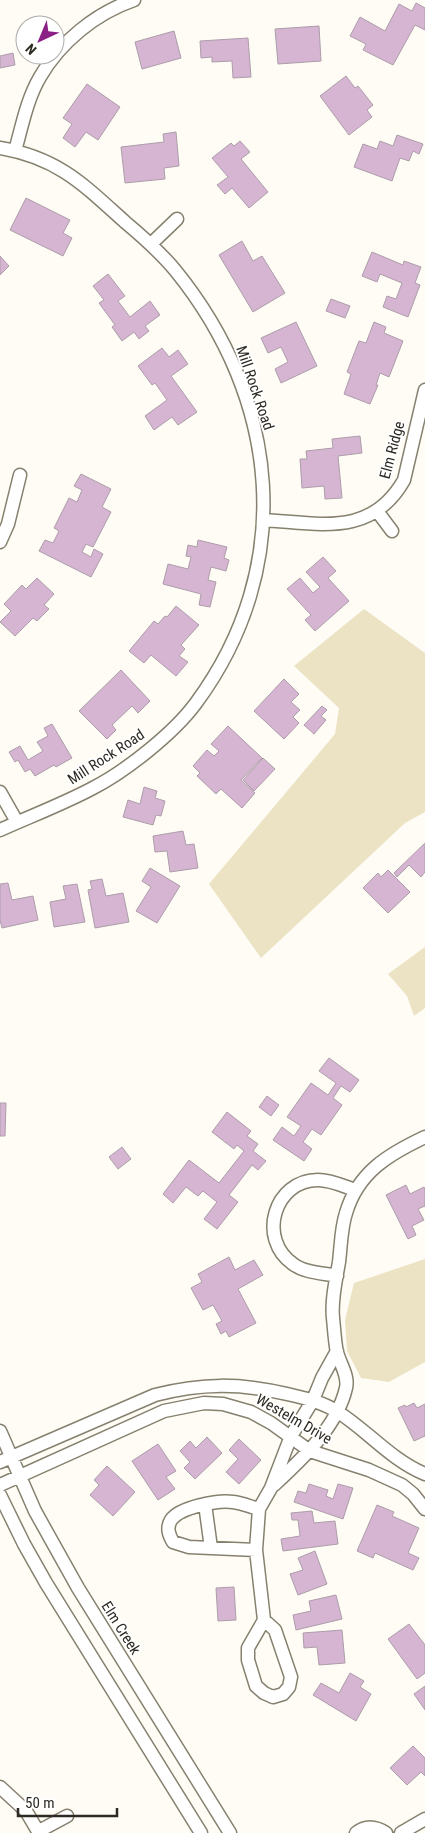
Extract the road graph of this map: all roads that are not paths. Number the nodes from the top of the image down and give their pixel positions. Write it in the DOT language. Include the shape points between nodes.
graph roads {
  1 [pos="134,0"];
  2 [pos="0,148"];
  3 [pos="14,150"];
  4 [pos="176,219"];
  5 [pos="151,244"];
  6 [pos="425,390"];
  7 [pos="20,475"];
  8 [pos="377,511"];
  9 [pos="263,520"];
  10 [pos="392,531"];
  11 [pos="0,542"];
  12 [pos="0,792"];
  13 [pos="17,822"];
  14 [pos="0,830"];
  15 [pos="425,1137"];
  16 [pos="355,1190"];
  17 [pos="337,1276"];
  18 [pos="337,1351"];
  19 [pos="313,1400"];
  20 [pos="337,1411"];
  21 [pos="0,1431"];
  22 [pos="291,1436"];
  23 [pos="310,1451"];
  24 [pos="6,1460"];
  25 [pos="425,1474"];
  26 [pos="20,1477"];
  27 [pos="0,1486"];
  28 [pos="271,1488"];
  29 [pos="425,1490"];
  30 [pos="0,1495"];
  31 [pos="205,1504"];
  32 [pos="259,1509"];
  33 [pos="425,1509"];
  34 [pos="211,1548"];
  35 [pos="256,1550"];
  36 [pos="264,1620"];
  37 [pos="0,1787"];
  38 [pos="68,1816"];
  39 [pos="425,1820"];
  40 [pos="39,1832"];
  41 [pos="201,1833"];
  42 [pos="230,1833"];
  43 [pos="356,1833"];
  44 [pos="386,1833"];
  45 [pos="401,1833"];
  1 -- 3 [label="street" via="82,28 48,65 28,105"];
  2 -- 3 [label="street, Mill Rock Road"];
  3 -- 5 [label="street, Mill Rock Road" via="46,160 77,179"];
  4 -- 5 [label="street"];
  5 -- 9 [label="street, Mill Rock Road" via="199,302 237,374 259,452"];
  6 -- 8 [label="street, Elm Ridge" via="404,480 397,492"];
  7 -- 11 [label="street" via="8,524"];
  8 -- 9 [label="street, Elm Ridge" via="364,519 345,524"];
  8 -- 10 [label="street"];
  9 -- 13 [label="street, Mill Rock Road" via="261,553 244,618 231,648 195,704 154,746 95,787"];
  12 -- 13 [label="street"];
  13 -- 14 [label="street, Mill Rock Road"];
  15 -- 16 [label="street" via="383,1159"];
  16 -- 17 [label="street" via="345,1214"];
  16 -- 17 [label="street" via="333,1182 317,1180 302,1183 289,1191 273,1218 274,1235 292,1264 304,1270"];
  17 -- 18 [label="street" via="333,1309"];
  18 -- 19 [label="street"];
  18 -- 20 [label="street" via="346,1386"];
  19 -- 20 [label="street, Westelm Drive"];
  19 -- 22 [label="street"];
  19 -- 24 [label="street, Westelm Drive" via="232,1385 178,1389 155,1394"];
  20 -- 23 [label="street"];
  20 -- 25 [label="street, Westelm Drive" via="386,1450"];
  21 -- 24 [label="street, Elm Creek"];
  22 -- 23 [label="street, Westelm Drive"];
  22 -- 26 [label="street, Westelm Drive" via="251,1412 204,1402 164,1411"];
  22 -- 28 [label="street"];
  23 -- 28 [label="street"];
  23 -- 33 [label="street, Westelm Drive" via="369,1470 402,1486"];
  24 -- 26 [label="street, Elm Creek"];
  26 -- 27 [label="street, Westelm Drive"];
  26 -- 42 [label="street, Elm Creek" via="78,1588"];
  28 -- 32 [label="street"];
  29 -- 33 [label="street"];
  30 -- 41 [label="street" via="46,1583"];
  31 -- 32 [label="street" via="233,1502"];
  31 -- 34 [label="street"];
  31 -- 34 [label="street" via="178,1514 168,1529 173,1542"];
  32 -- 35 [label="street"];
  34 -- 35 [label="street"];
  35 -- 36 [label="street"];
  36 -- 36 [label="street" via="248,1648 248,1660 256,1686 273,1697 283,1694 291,1677 275,1630"];
  37 -- 40 [label="street" via="26,1811"];
  38 -- 40 [label="street"];
  39 -- 45 [label="street"];
  43 -- 44 [label="street" via="372,1826"];
}
